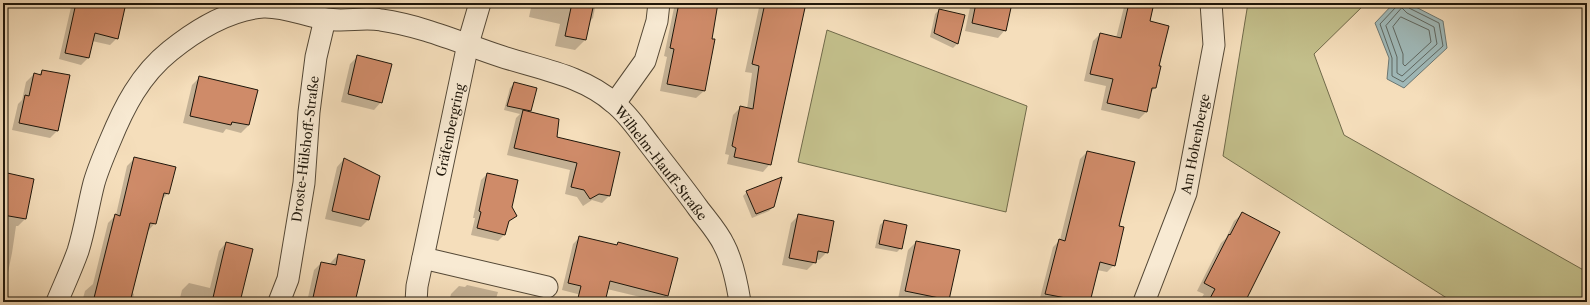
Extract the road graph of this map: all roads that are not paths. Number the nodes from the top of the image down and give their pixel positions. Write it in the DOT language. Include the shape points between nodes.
graph roads {
  1 [pos="480,3"];
  2 [pos="659,3"];
  3 [pos="1210,3"];
  4 [pos="325,19"];
  5 [pos="468,44"];
  6 [pos="615,103"];
  7 [pos="423,258"];
  8 [pos="547,287"];
  9 [pos="57,302"];
  10 [pos="279,302"];
  11 [pos="416,302"];
  12 [pos="740,302"];
  13 [pos="1144,302"];
  1 -- 5 [label="street, Gräfenbergring"];
  2 -- 6 [label="street" via="657,21 645,61"];
  3 -- 13 [label="street, Am Hohenberge" via="1214,45 1186,193"];
  4 -- 5 [label="street" via="379,19"];
  4 -- 9 [label="street" via="281,8 262,7 242,11 204,27 153,65 128,100 101,162 94,181 78,251"];
  4 -- 10 [label="street, Droste-Hülshoff-Straße" via="316,57 304,183 288,278"];
  5 -- 6 [label="street, Wilhelm-Hauff-Straße" via="517,62 558,72 580,81"];
  5 -- 7 [label="street, Gräfenbergring"];
  6 -- 12 [label="street, Wilhelm-Hauff-Straße" via="683,187 724,243 737,283"];
  7 -- 8 [label="street"];
  7 -- 11 [label="street, Gräfenbergring"];
}
